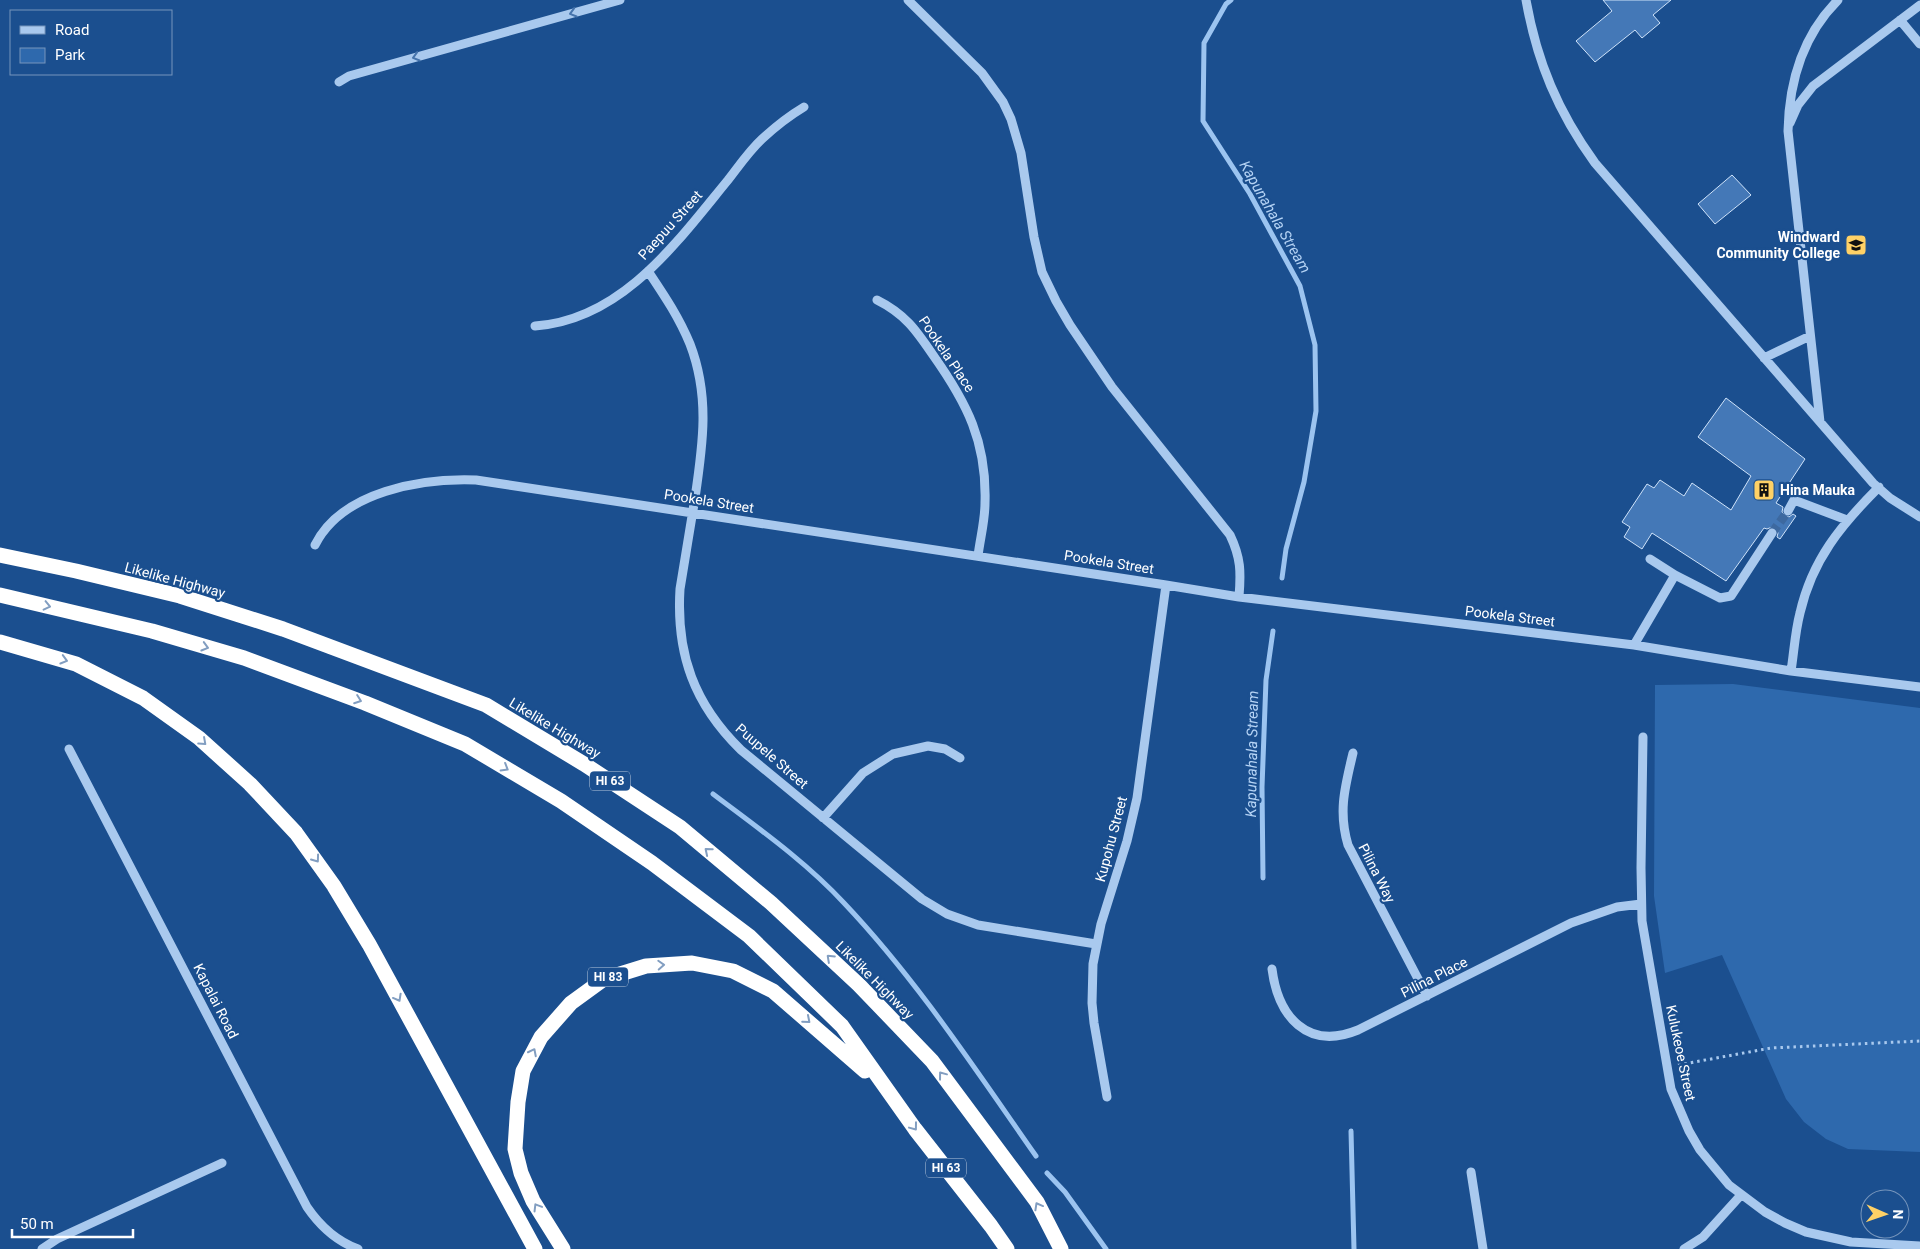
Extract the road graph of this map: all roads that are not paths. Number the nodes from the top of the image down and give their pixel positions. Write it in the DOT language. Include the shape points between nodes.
graph roads {
  1 [pos="620,0"];
  2 [pos="908,0"];
  3 [pos="1526,0"];
  4 [pos="1838,0"];
  5 [pos="1920,5"];
  6 [pos="1900,20"];
  7 [pos="1920,44"];
  8 [pos="339,82"];
  9 [pos="804,107"];
  10 [pos="1788,131"];
  11 [pos="648,271"];
  12 [pos="877,300"];
  13 [pos="535,326"];
  14 [pos="1810,336"];
  15 [pos="1764,358"];
  16 [pos="1820,422"];
  17 [pos="1878,487"];
  18 [pos="1788,511"];
  19 [pos="693,513"];
  20 [pos="1920,517"];
  21 [pos="1847,520"];
  22 [pos="1772,533"];
  23 [pos="315,545"];
  24 [pos="0,555"];
  25 [pos="978,556"];
  26 [pos="1650,559"];
  27 [pos="1676,574"];
  28 [pos="1166,585"];
  29 [pos="0,595"];
  30 [pos="1239,598"];
  31 [pos="0,642"];
  32 [pos="1634,645"];
  33 [pos="1791,671"];
  34 [pos="1920,687"];
  35 [pos="1644,737"];
  36 [pos="70,748"];
  37 [pos="1353,753"];
  38 [pos="960,758"];
  39 [pos="823,818"];
  40 [pos="1641,904"];
  41 [pos="1096,944"];
  42 [pos="1272,968"];
  43 [pos="1427,996"];
  44 [pos="884,1088"];
  45 [pos="1107,1097"];
  46 [pos="222,1163"];
  47 [pos="1472,1172"];
  48 [pos="1741,1195"];
  49 [pos="1920,1246"];
  50 [pos="42,1249"];
  51 [pos="358,1249"];
  52 [pos="535,1249"];
  53 [pos="563,1249"];
  54 [pos="1007,1249"];
  55 [pos="1060,1249"];
  56 [pos="1483,1249"];
  57 [pos="1684,1249"];
  1 -- 8 [label="street, one-way" via="349,76"];
  2 -- 30 [label="street" via="982,73 1003,102 1021,153 1037,255 1048,287 1084,348 1112,387 1224,526 1239,558"];
  3 -- 15 [label="street" via="1546,78 1580,143 1610,182"];
  4 -- 10 [label="street" via="1803,51 1791,90"];
  5 -- 6 [label="street"];
  6 -- 7 [label="street"];
  6 -- 10 [label="street" via="1813,86 1798,105"];
  9 -- 11 [label="street, Paepuu Street" via="761,140 674,246"];
  10 -- 14 [label="street"];
  11 -- 13 [label="street, Paepuu Street" via="611,301 589,313 564,322"];
  11 -- 19 [label="street, Puupele Street" via="681,324 690,345 701,390 703,448"];
  12 -- 25 [label="street, Pookela Place" via="911,323 949,377 969,414 981,451 985,487"];
  14 -- 15 [label="street"];
  14 -- 16 [label="street"];
  15 -- 16 [label="street"];
  16 -- 17 [label="street"];
  17 -- 20 [label="street"];
  17 -- 21 [label="street"];
  18 -- 21 [label="street" via="1794,500"];
  19 -- 23 [label="street, Pookela Street" via="476,480 434,481 394,489 359,504 332,520"];
  19 -- 25 [label="street, Pookela Street"];
  19 -- 39 [label="street, Puupele Street" via="679,610 682,647 690,675 707,710 728,738"];
  21 -- 33 [label="street" via="1818,563 1804,596"];
  22 -- 27 [label="street" via="1731,596 1720,598"];
  55 -- 24 [label="highway, Likelike Highway / HI 63, one-way" via="1037,1202 932,1062 859,985 680,827 584,764 486,705 282,629 180,596"];
  25 -- 28 [label="street, Pookela Street"];
  26 -- 27 [label="street"];
  27 -- 32 [label="street"];
  28 -- 30 [label="street, Pookela Street"];
  28 -- 41 [label="street, Kupohu Street" via="1137,798"];
  29 -- 44 [label="highway, HI 63, one-way" via="152,631 244,658 464,744 561,801 652,863 749,936 842,1026"];
  30 -- 32 [label="street, Pookela Street"];
  31 -- 52 [label="highway, one-way" via="76,664 143,698 199,738 285,821 316,859 369,944"];
  32 -- 33 [label="street, Pookela Street"];
  33 -- 34 [label="street, Pookela Street"];
  35 -- 40 [label="street, Kulukeoe Street"];
  36 -- 51 [label="street, Kapalai Road" via="307,1207 323,1228"];
  37 -- 43 [label="street, Pilina Way" via="1342,807 1348,845"];
  38 -- 39 [label="street" via="945,749 928,746 893,754 863,773"];
  39 -- 41 [label="street, Puupele Street" via="922,900 947,914 978,925"];
  40 -- 43 [label="street, Pilina Place" via="1617,907 1571,923"];
  40 -- 48 [label="street, Kulukeoe Street" via="1671,1089 1688,1131 1714,1168"];
  41 -- 45 [label="street, Kupohu Street" via="1092,1004"];
  42 -- 43 [label="street, Pilina Place" via="1276,991 1290,1018 1306,1030 1326,1036 1337,1037 1353,1032"];
  53 -- 44 [label="highway, HI 83, one-way" via="533,1201 521,1173 515,1149 518,1102 523,1071 540,1037 571,1003 604,979 646,966 692,963 733,971 773,991"];
  44 -- 54 [label="highway, HI 63, one-way"];
  46 -- 50 [label="street" via="57,1239"];
  47 -- 56 [label="street"];
  48 -- 49 [label="street, Kulukeoe Street" via="1785,1223 1828,1238"];
  48 -- 57 [label="street" via="1703,1237"];
}
